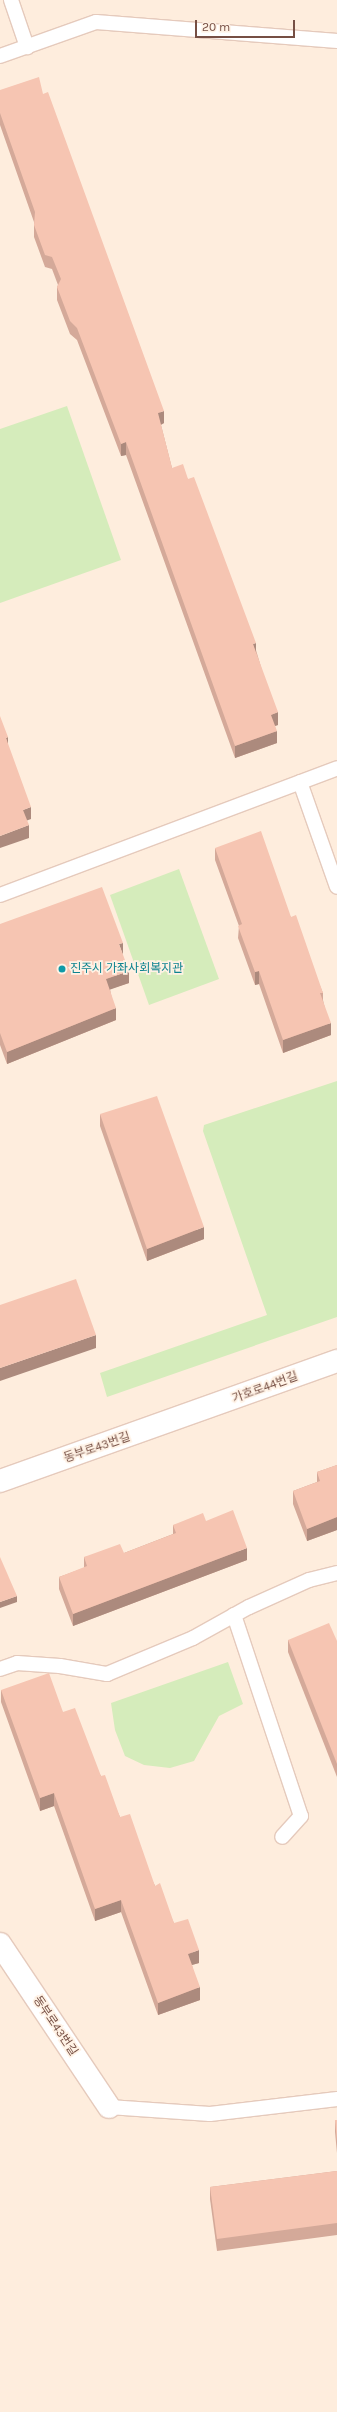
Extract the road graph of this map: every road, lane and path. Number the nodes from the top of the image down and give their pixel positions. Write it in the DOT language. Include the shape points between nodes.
graph roads {
  1 [pos="11,0"];
  2 [pos="337,41"];
  3 [pos="28,46"];
  4 [pos="0,56"];
  5 [pos="337,768"];
  6 [pos="300,782"];
  7 [pos="337,887"];
  8 [pos="0,895"];
  9 [pos="337,1361"];
  10 [pos="193,1414"];
  11 [pos="0,1481"];
  12 [pos="337,1573"];
  13 [pos="234,1615"];
  14 [pos="0,1669"];
  15 [pos="282,1837"];
  16 [pos="0,1944"];
  17 [pos="337,2099"];
  18 [pos="109,2107"];
  1 -- 3 [label="lane"];
  2 -- 3 [label="lane" via="96,22"];
  3 -- 4 [label="lane"];
  5 -- 6 [label="lane"];
  6 -- 7 [label="lane"];
  6 -- 8 [label="lane"];
  9 -- 10 [label="street, 가호로44번길"];
  10 -- 11 [label="street, 동부로43번길"];
  12 -- 13 [label="lane" via="309,1580"];
  13 -- 14 [label="lane" via="193,1638 107,1674 60,1666 17,1663"];
  13 -- 15 [label="lane" via="301,1816"];
  16 -- 18 [label="street, 동부로43번길"];
  17 -- 18 [label="lane" via="210,2114"];
}
